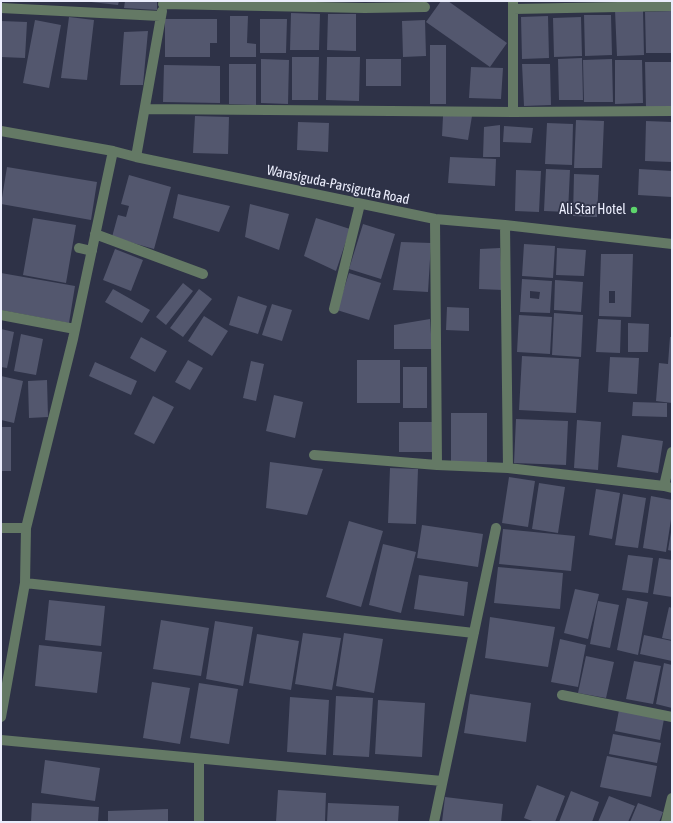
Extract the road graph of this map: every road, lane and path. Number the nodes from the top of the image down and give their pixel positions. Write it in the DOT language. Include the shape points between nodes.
graph roads {
  1 [pos="163,2"];
  2 [pos="365,5"];
  3 [pos="513,5"];
  4 [pos="672,6"];
  5 [pos="425,7"];
  6 [pos="1,8"];
  7 [pos="160,16"];
  8 [pos="145,109"];
  9 [pos="672,111"];
  10 [pos="513,112"];
  11 [pos="1,131"];
  12 [pos="112,151"];
  13 [pos="136,157"];
  14 [pos="360,204"];
  15 [pos="435,219"];
  16 [pos="505,225"];
  17 [pos="95,234"];
  18 [pos="672,244"];
  19 [pos="79,248"];
  20 [pos="92,250"];
  21 [pos="203,274"];
  22 [pos="334,310"];
  23 [pos="1,315"];
  24 [pos="75,329"];
  25 [pos="672,452"];
  26 [pos="314,455"];
  27 [pos="437,465"];
  28 [pos="508,468"];
  29 [pos="668,487"];
  30 [pos="1,528"];
  31 [pos="26,528"];
  32 [pos="496,528"];
  33 [pos="25,583"];
  34 [pos="474,633"];
  35 [pos="562,695"];
  36 [pos="1,717"];
  37 [pos="672,717"];
  38 [pos="1,740"];
  39 [pos="198,759"];
  40 [pos="442,781"];
  41 [pos="672,798"];
  42 [pos="199,822"];
  43 [pos="434,822"];
  44 [pos="666,822"];
  1 -- 2 [label="street"];
  1 -- 7 [label="street"];
  2 -- 5 [label="street"];
  3 -- 4 [label="street"];
  3 -- 10 [label="street"];
  6 -- 7 [label="street"];
  7 -- 8 [label="street"];
  8 -- 10 [label="street"];
  8 -- 13 [label="street"];
  9 -- 10 [label="street"];
  11 -- 12 [label="street, Warasiguda-Parsigutta Road"];
  12 -- 13 [label="street, Warasiguda-Parsigutta Road"];
  12 -- 17 [label="street"];
  13 -- 14 [label="street, Warasiguda-Parsigutta Road"];
  14 -- 15 [label="street, Warasiguda-Parsigutta Road"];
  14 -- 22 [label="street"];
  15 -- 16 [label="street, Warasiguda-Parsigutta Road"];
  15 -- 27 [label="street"];
  16 -- 18 [label="street, Warasiguda-Parsigutta Road"];
  16 -- 28 [label="street"];
  17 -- 20 [label="street"];
  17 -- 21 [label="street"];
  19 -- 20 [label="street"];
  20 -- 24 [label="street"];
  23 -- 24 [label="street"];
  24 -- 31 [label="street"];
  25 -- 29 [label="street"];
  26 -- 27 [label="street"];
  27 -- 28 [label="street"];
  28 -- 29 [label="street"];
  30 -- 31 [label="street"];
  31 -- 33 [label="street"];
  32 -- 34 [label="street"];
  33 -- 34 [label="street"];
  33 -- 36 [label="street"];
  34 -- 40 [label="street"];
  35 -- 37 [label="street"];
  38 -- 39 [label="street"];
  39 -- 40 [label="street"];
  39 -- 42 [label="street"];
  40 -- 43 [label="street"];
  41 -- 44 [label="street"];
}
